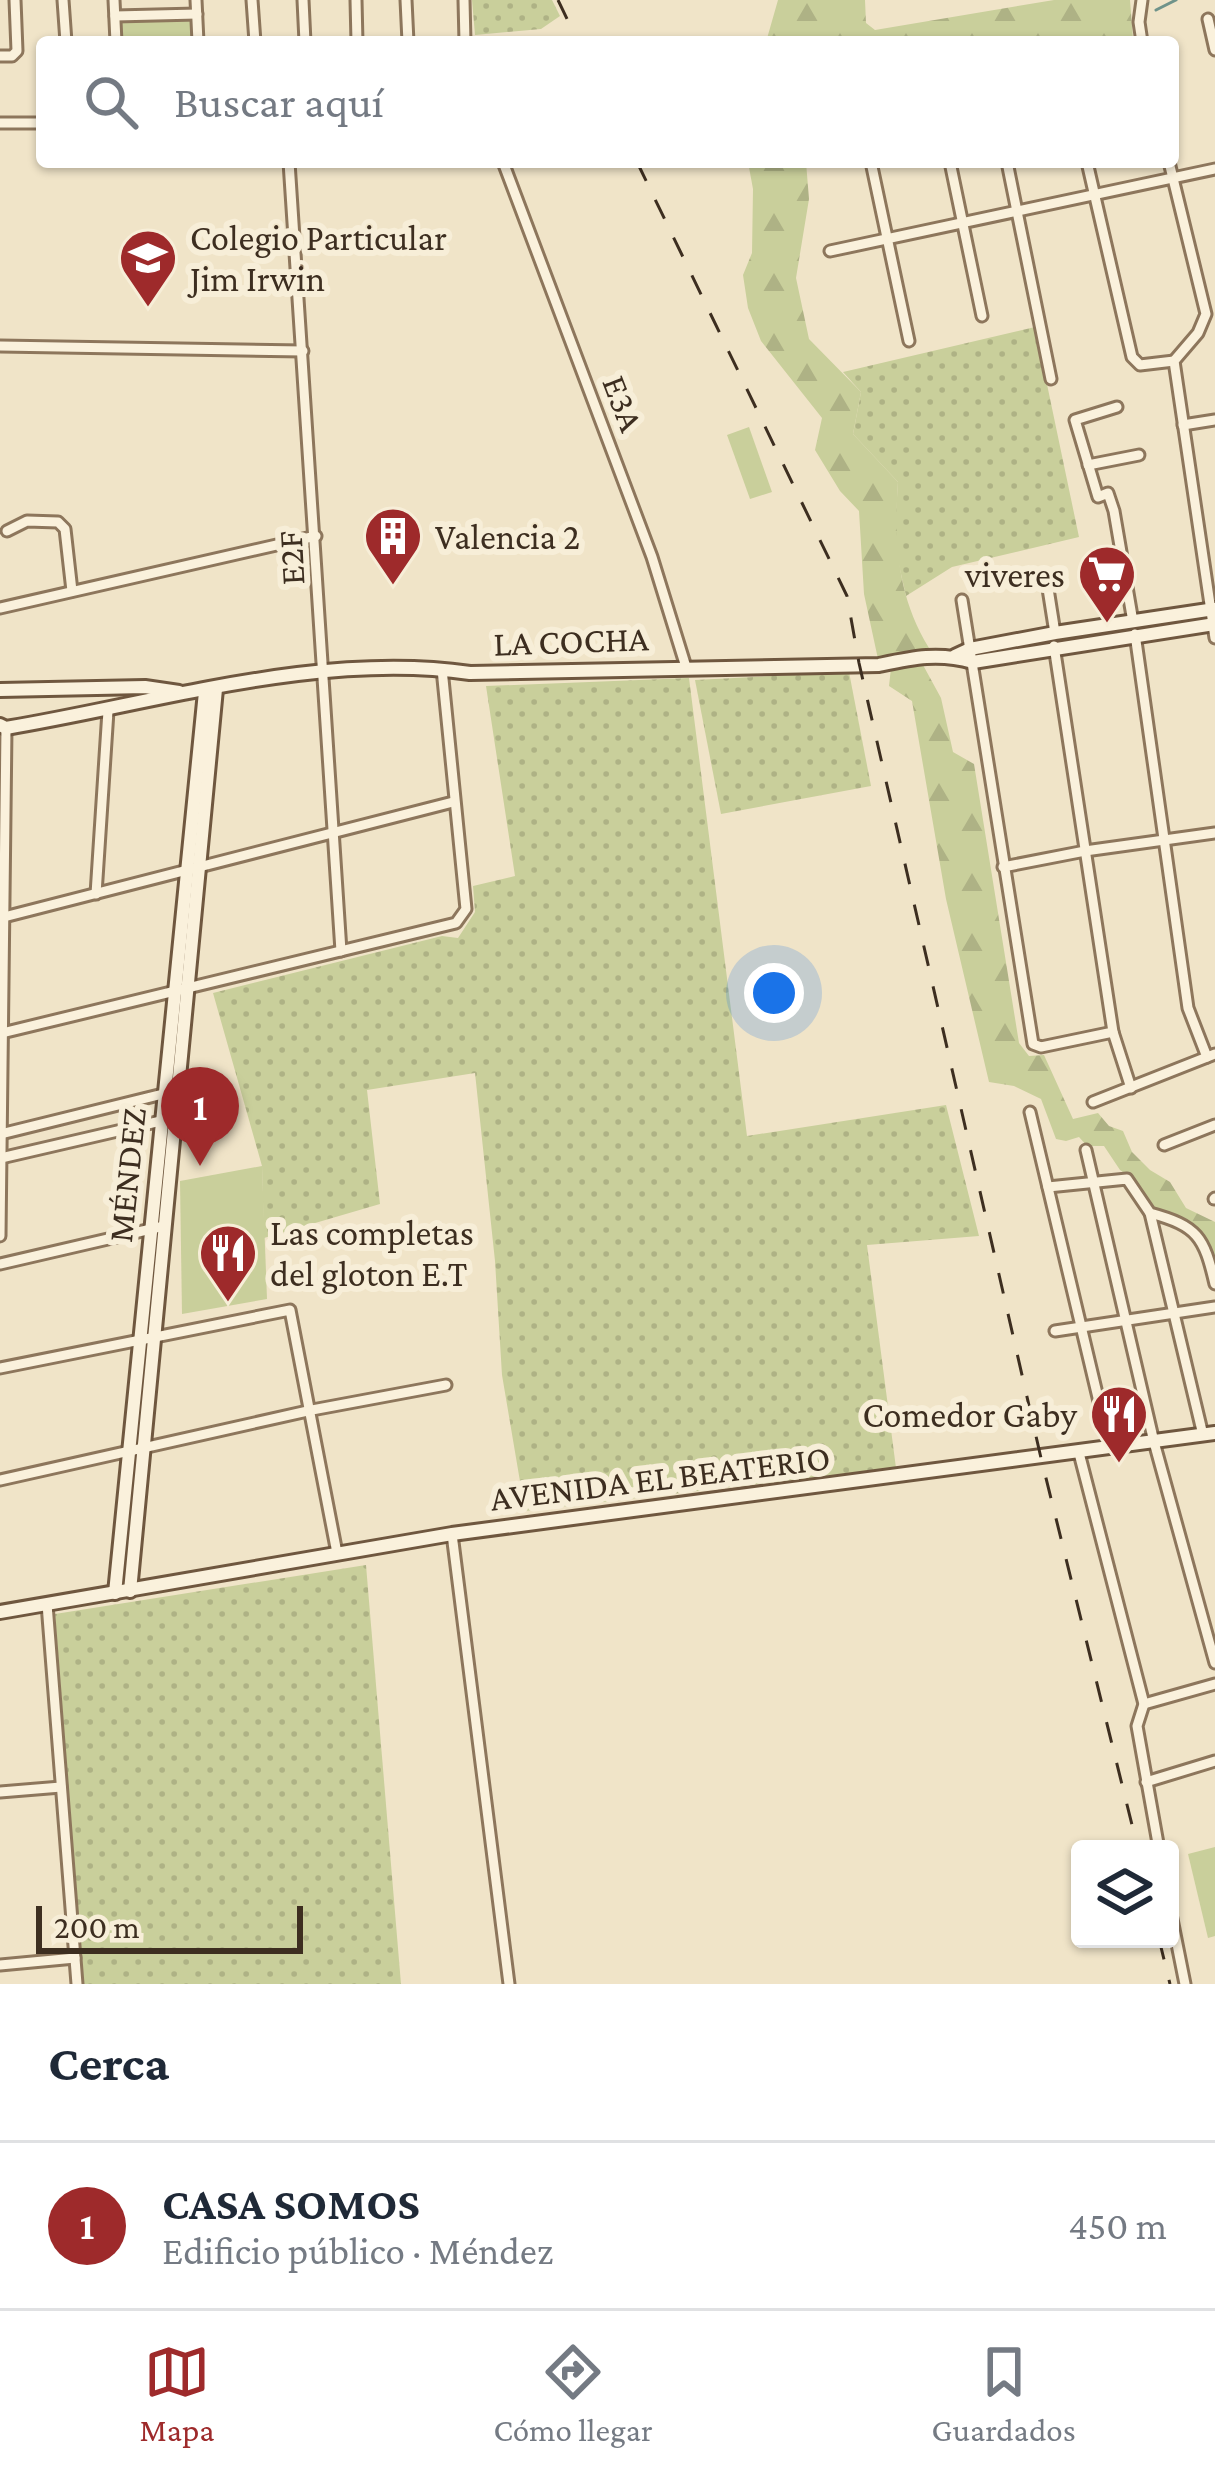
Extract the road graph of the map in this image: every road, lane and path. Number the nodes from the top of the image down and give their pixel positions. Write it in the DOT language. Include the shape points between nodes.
graph roads {
  1 [pos="15,0"];
  2 [pos="63,0"];
  3 [pos="114,0"];
  4 [pos="196,0"];
  5 [pos="252,0"];
  6 [pos="303,0"];
  7 [pos="356,0"];
  8 [pos="406,0"];
  9 [pos="464,0"];
  10 [pos="1142,0"];
  11 [pos="0,14"];
  12 [pos="15,14"];
  13 [pos="196,14"];
  14 [pos="115,16"];
  15 [pos="1208,19"];
  16 [pos="66,36"];
  17 [pos="116,36"];
  18 [pos="198,36"];
  19 [pos="255,36"];
  20 [pos="305,36"];
  21 [pos="357,36"];
  22 [pos="408,36"];
  23 [pos="465,36"];
  24 [pos="1141,36"];
  25 [pos="1215,50"];
  26 [pos="0,56"];
  27 [pos="36,123"];
  28 [pos="1,126"];
  29 [pos="289,168"];
  30 [pos="505,168"];
  31 [pos="873,168"];
  32 [pos="951,168"];
  33 [pos="1007,168"];
  34 [pos="1088,168"];
  35 [pos="1170,168"];
  36 [pos="1215,169"];
  37 [pos="1173,179"];
  38 [pos="1095,196"];
  39 [pos="1018,213"];
  40 [pos="963,225"];
  41 [pos="890,239"];
  42 [pos="830,251"];
  43 [pos="982,316"];
  44 [pos="909,341"];
  45 [pos="0,346"];
  46 [pos="303,351"];
  47 [pos="1174,361"];
  48 [pos="1051,379"];
  49 [pos="1117,407"];
  50 [pos="1215,420"];
  51 [pos="1184,425"];
  52 [pos="1139,455"];
  53 [pos="1088,465"];
  54 [pos="1215,527"];
  55 [pos="1198,530"];
  56 [pos="7,531"];
  57 [pos="316,536"];
  58 [pos="1046,576"];
  59 [pos="73,591"];
  60 [pos="962,600"];
  61 [pos="0,608"];
  62 [pos="1214,621"];
  63 [pos="1134,628"];
  64 [pos="1055,639"];
  65 [pos="971,655"];
  66 [pos="686,667"];
  67 [pos="322,669"];
  68 [pos="442,669"];
  69 [pos="0,690"];
  70 [pos="204,692"];
  71 [pos="108,711"];
  72 [pos="3,726"];
  73 [pos="453,802"];
  74 [pos="334,833"];
  75 [pos="1215,833"];
  76 [pos="1164,840"];
  77 [pos="2,844"];
  78 [pos="1085,850"];
  79 [pos="1003,867"];
  80 [pos="192,869"];
  81 [pos="96,893"];
  82 [pos="4,917"];
  83 [pos="2,934"];
  84 [pos="341,951"];
  85 [pos="180,989"];
  86 [pos="1113,1032"];
  87 [pos="2,1033"];
  88 [pos="1211,1055"];
  89 [pos="1131,1088"];
  90 [pos="171,1092"];
  91 [pos="1093,1102"];
  92 [pos="1030,1112"];
  93 [pos="168,1120"];
  94 [pos="1215,1125"];
  95 [pos="1,1135"];
  96 [pos="1164,1144"];
  97 [pos="1086,1150"];
  98 [pos="1,1158"];
  99 [pos="1093,1179"];
  100 [pos="1048,1186"];
  101 [pos="1150,1213"];
  102 [pos="158,1228"];
  103 [pos="0,1236"];
  104 [pos="0,1264"];
  105 [pos="1215,1284"];
  106 [pos="1215,1307"];
  107 [pos="1174,1313"];
  108 [pos="1126,1321"];
  109 [pos="1081,1328"];
  110 [pos="1055,1331"];
  111 [pos="147,1339"];
  112 [pos="0,1368"];
  113 [pos="446,1385"];
  114 [pos="312,1410"];
  115 [pos="1209,1434"];
  116 [pos="1154,1442"];
  117 [pos="1109,1448"];
  118 [pos="136,1449"];
  119 [pos="1078,1453"];
  120 [pos="0,1480"];
  121 [pos="452,1534"];
  122 [pos="337,1553"];
  123 [pos="122,1592"];
  124 [pos="47,1604"];
  125 [pos="0,1612"];
  126 [pos="1215,1663"];
  127 [pos="1215,1684"];
  128 [pos="1144,1704"];
  129 [pos="1215,1761"];
  130 [pos="1146,1782"];
  131 [pos="61,1787"];
  132 [pos="0,1792"];
  133 [pos="1157,1840"];
  134 [pos="1178,1948"];
  135 [pos="75,1958"];
  136 [pos="0,1965"];
  137 [pos="77,1984"];
  138 [pos="509,1984"];
  139 [pos="1185,1984"];
  1 -- 12 [label="street"];
  2 -- 16 [label="street"];
  3 -- 14 [label="street"];
  4 -- 13 [label="street"];
  5 -- 19 [label="street"];
  6 -- 20 [label="street"];
  7 -- 21 [label="street"];
  8 -- 22 [label="street"];
  9 -- 23 [label="street"];
  10 -- 24 [label="street"];
  11 -- 12 [label="street"];
  12 -- 26 [label="street" via="16,55"];
  13 -- 14 [label="street"];
  13 -- 18 [label="street"];
  14 -- 17 [label="street"];
  15 -- 25 [label="street"];
  27 -- 28 [label="street"];
  29 -- 46 [label="street, E2F"];
  30 -- 66 [label="street, E3A"];
  31 -- 41 [label="street"];
  32 -- 40 [label="street"];
  33 -- 39 [label="street"];
  34 -- 38 [label="street"];
  35 -- 37 [label="street"];
  36 -- 37 [label="street"];
  37 -- 38 [label="street"];
  37 -- 47 [label="street" via="1205,314"];
  38 -- 39 [label="street"];
  38 -- 47 [label="street" via="1132,357 1140,365"];
  39 -- 40 [label="street"];
  39 -- 48 [label="street"];
  40 -- 41 [label="street"];
  40 -- 43 [label="street"];
  41 -- 42 [label="street"];
  41 -- 44 [label="street"];
  45 -- 46 [label="street"];
  46 -- 57 [label="street, E2F"];
  47 -- 51 [label="street"];
  49 -- 53 [label="street" via="1075,420"];
  50 -- 51 [label="street"];
  51 -- 55 [label="street"];
  52 -- 53 [label="street"];
  53 -- 63 [label="street" via="1098,497 1108,493 1114,511"];
  54 -- 55 [label="street"];
  55 -- 62 [label="street"];
  56 -- 59 [label="street" via="27,521 58,522"];
  57 -- 59 [label="street"];
  57 -- 67 [label="street, E2F"];
  58 -- 64 [label="street"];
  59 -- 61 [label="street"];
  60 -- 65 [label="street"];
  62 -- 63 [label="street, LA COCHA"];
  63 -- 64 [label="street, LA COCHA"];
  63 -- 76 [label="street"];
  64 -- 65 [label="street, LA COCHA"];
  64 -- 78 [label="street"];
  65 -- 66 [label="street, LA COCHA"];
  65 -- 79 [label="street"];
  66 -- 68 [label="street, LA COCHA"];
  67 -- 68 [label="street, LA COCHA"];
  67 -- 70 [label="street, LA COCHA"];
  67 -- 74 [label="street, E2F"];
  68 -- 73 [label="street"];
  69 -- 70 [label="street, LA COCHA"];
  70 -- 71 [label="street, LA COCHA"];
  70 -- 80 [label="street, MÉNDEZ"];
  71 -- 72 [label="street, LA COCHA"];
  71 -- 81 [label="street"];
  72 -- 77 [label="street"];
  73 -- 74 [label="street"];
  73 -- 84 [label="street" via="462,918"];
  74 -- 80 [label="street"];
  74 -- 84 [label="street, E2F"];
  75 -- 76 [label="street"];
  76 -- 78 [label="street"];
  76 -- 88 [label="street" via="1188,1008"];
  77 -- 82 [label="street"];
  78 -- 79 [label="street"];
  78 -- 86 [label="street"];
  79 -- 86 [label="street" via="1033,1044"];
  80 -- 81 [label="street"];
  80 -- 85 [label="street, MÉNDEZ"];
  81 -- 82 [label="street"];
  82 -- 83 [label="street"];
  83 -- 87 [label="street"];
  84 -- 85 [label="street"];
  85 -- 87 [label="street"];
  85 -- 90 [label="street, MÉNDEZ"];
  86 -- 89 [label="street"];
  87 -- 95 [label="street"];
  88 -- 89 [label="street"];
  89 -- 91 [label="street"];
  90 -- 93 [label="street, MÉNDEZ"];
  90 -- 95 [label="street"];
  92 -- 100 [label="street"];
  93 -- 98 [label="street"];
  93 -- 102 [label="street, MÉNDEZ"];
  94 -- 96 [label="street"];
  95 -- 98 [label="street"];
  97 -- 99 [label="street"];
  98 -- 103 [label="street"];
  99 -- 100 [label="street"];
  99 -- 101 [label="street" via="1127,1179"];
  99 -- 108 [label="street"];
  100 -- 109 [label="street"];
  101 -- 105 [label="street" via="1181,1221 1201,1239"];
  101 -- 107 [label="street"];
  102 -- 104 [label="street"];
  102 -- 111 [label="street, MÉNDEZ"];
  106 -- 107 [label="street"];
  107 -- 108 [label="street"];
  107 -- 115 [label="street"];
  108 -- 109 [label="street"];
  108 -- 116 [label="street"];
  109 -- 110 [label="street"];
  109 -- 117 [label="street"];
  111 -- 112 [label="street"];
  111 -- 114 [label="street" via="290,1310"];
  111 -- 118 [label="street, MÉNDEZ"];
  113 -- 114 [label="street"];
  114 -- 118 [label="street"];
  114 -- 122 [label="street"];
  115 -- 116 [label="street, AVENIDA EL BEATERIO"];
  116 -- 117 [label="street, AVENIDA EL BEATERIO"];
  116 -- 126 [label="street"];
  117 -- 119 [label="street, AVENIDA EL BEATERIO"];
  118 -- 120 [label="street"];
  118 -- 123 [label="street, MÉNDEZ"];
  119 -- 121 [label="street, AVENIDA EL BEATERIO"];
  119 -- 128 [label="street"];
  121 -- 122 [label="street, AVENIDA EL BEATERIO"];
  121 -- 138 [label="street"];
  122 -- 123 [label="street, AVENIDA EL BEATERIO"];
  123 -- 124 [label="street, AVENIDA EL BEATERIO"];
  124 -- 125 [label="street, AVENIDA EL BEATERIO"];
  124 -- 131 [label="street"];
  127 -- 128 [label="street"];
  128 -- 130 [label="street" via="1137,1726"];
  129 -- 130 [label="street"];
  130 -- 133 [label="street"];
  131 -- 132 [label="street"];
  131 -- 135 [label="street"];
  134 -- 139 [label="street"];
  135 -- 136 [label="street"];
  135 -- 137 [label="street"];
}
